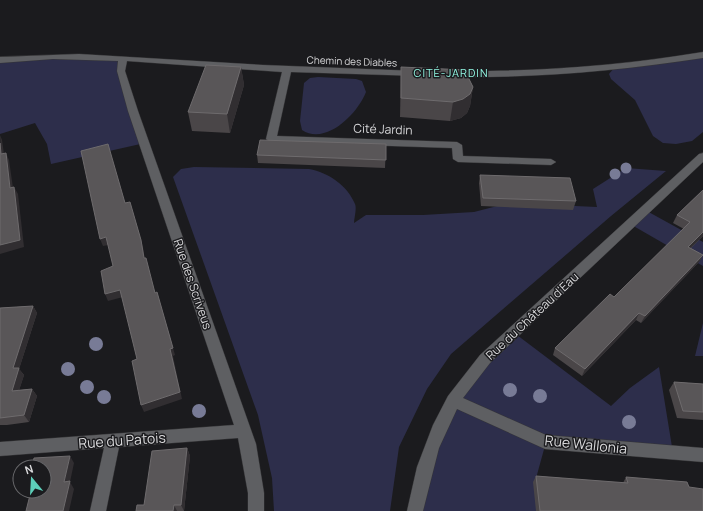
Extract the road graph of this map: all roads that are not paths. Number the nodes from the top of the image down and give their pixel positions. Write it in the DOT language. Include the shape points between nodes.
graph roads {
  1 [pos="703,55"];
  2 [pos="123,59"];
  3 [pos="0,60"];
  4 [pos="287,69"];
  5 [pos="428,74"];
  6 [pos="442,74"];
  7 [pos="703,156"];
  8 [pos="551,162"];
  9 [pos="453,400"];
  10 [pos="244,431"];
  11 [pos="113,441"];
  12 [pos="0,449"];
  13 [pos="703,455"];
  14 [pos="98,511"];
  15 [pos="256,511"];
  16 [pos="415,511"];
  1 -- 6 [label="street" via="594,69 477,75"];
  2 -- 3 [label="street, Chemin des Diables" via="49,56"];
  2 -- 4 [label="street, Chemin des Diables"];
  2 -- 10 [label="street, Rue des Scriveus" via="121,71 134,111"];
  4 -- 5 [label="street, Chemin des Diables"];
  4 -- 8 [label="street, Cité Jardin" via="271,139 457,145 458,159"];
  7 -- 9 [label="street, Rue du Château d'Eau" via="485,359 466,380"];
  9 -- 13 [label="street, Rue Wallonia" via="546,442"];
  9 -- 16 [label="street, Rue du Château d'Eau" via="429,449"];
  10 -- 11 [label="street, Rue du Patois"];
  10 -- 15 [label="street, Rue des Scriveus" via="256,493"];
  11 -- 12 [label="street, Rue du Patois"];
  11 -- 14 [label="street"];
}
